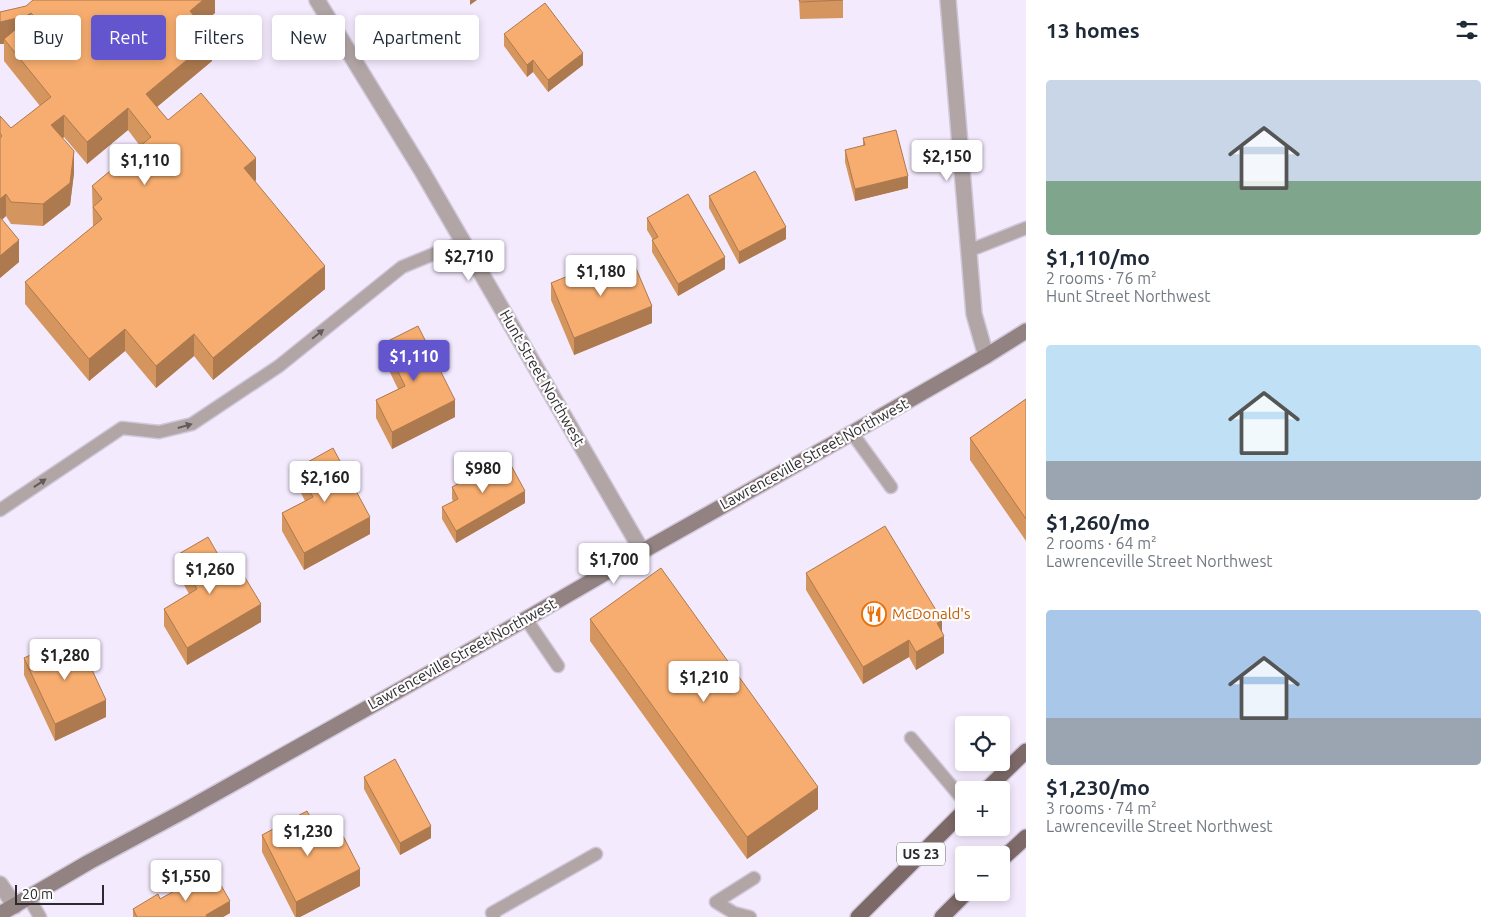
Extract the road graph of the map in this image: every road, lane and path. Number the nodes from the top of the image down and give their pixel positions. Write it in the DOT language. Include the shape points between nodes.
graph roads {
  1 [pos="317,0"];
  2 [pos="948,0"];
  3 [pos="1026,228"];
  4 [pos="463,242"];
  5 [pos="968,251"];
  6 [pos="1026,331"];
  7 [pos="986,356"];
  8 [pos="852,434"];
  9 [pos="891,488"];
  10 [pos="0,510"];
  11 [pos="642,551"];
  12 [pos="526,619"];
  13 [pos="558,666"];
  14 [pos="911,738"];
  15 [pos="1026,751"];
  16 [pos="995,781"];
  17 [pos="955,790"];
  18 [pos="955,820"];
  19 [pos="1026,837"];
  20 [pos="1010,852"];
  21 [pos="596,854"];
  22 [pos="754,878"];
  23 [pos="0,884"];
  24 [pos="29,898"];
  25 [pos="959,901"];
  26 [pos="716,902"];
  27 [pos="15,906"];
  28 [pos="0,914"];
  29 [pos="40,917"];
  30 [pos="494,917"];
  31 [pos="722,917"];
  32 [pos="750,917"];
  33 [pos="858,917"];
  34 [pos="942,917"];
  1 -- 4 [label="street, Hunt Street Northwest"];
  2 -- 5 [label="street"];
  3 -- 5 [label="lane"];
  10 -- 4 [label="lane, one-way" via="122,428 159,432 192,424 279,366 402,267"];
  4 -- 11 [label="street, Hunt Street Northwest"];
  5 -- 7 [label="street" via="974,314"];
  6 -- 7 [label="street, Lawrenceville Street Northwest"];
  7 -- 8 [label="street, Lawrenceville Street Northwest"];
  8 -- 9 [label="lane"];
  8 -- 11 [label="street, Lawrenceville Street Northwest"];
  11 -- 12 [label="street, Lawrenceville Street Northwest"];
  12 -- 13 [label="lane"];
  12 -- 24 [label="street, Lawrenceville Street Northwest"];
  14 -- 17 [label="lane"];
  15 -- 16 [label="main road"];
  18 -- 33 [label="main road, US 23"];
  19 -- 20 [label="main road"];
  21 -- 30 [label="lane" via="492,913"];
  22 -- 26 [label="lane"];
  23 -- 27 [label="street"];
  24 -- 27 [label="street, Lawrenceville Street Northwest"];
  24 -- 29 [label="lane"];
  25 -- 34 [label="main road"];
  26 -- 31 [label="lane"];
  26 -- 32 [label="lane" via="734,913"];
  27 -- 28 [label="street, Lawrenceville Street Northwest"];
}
